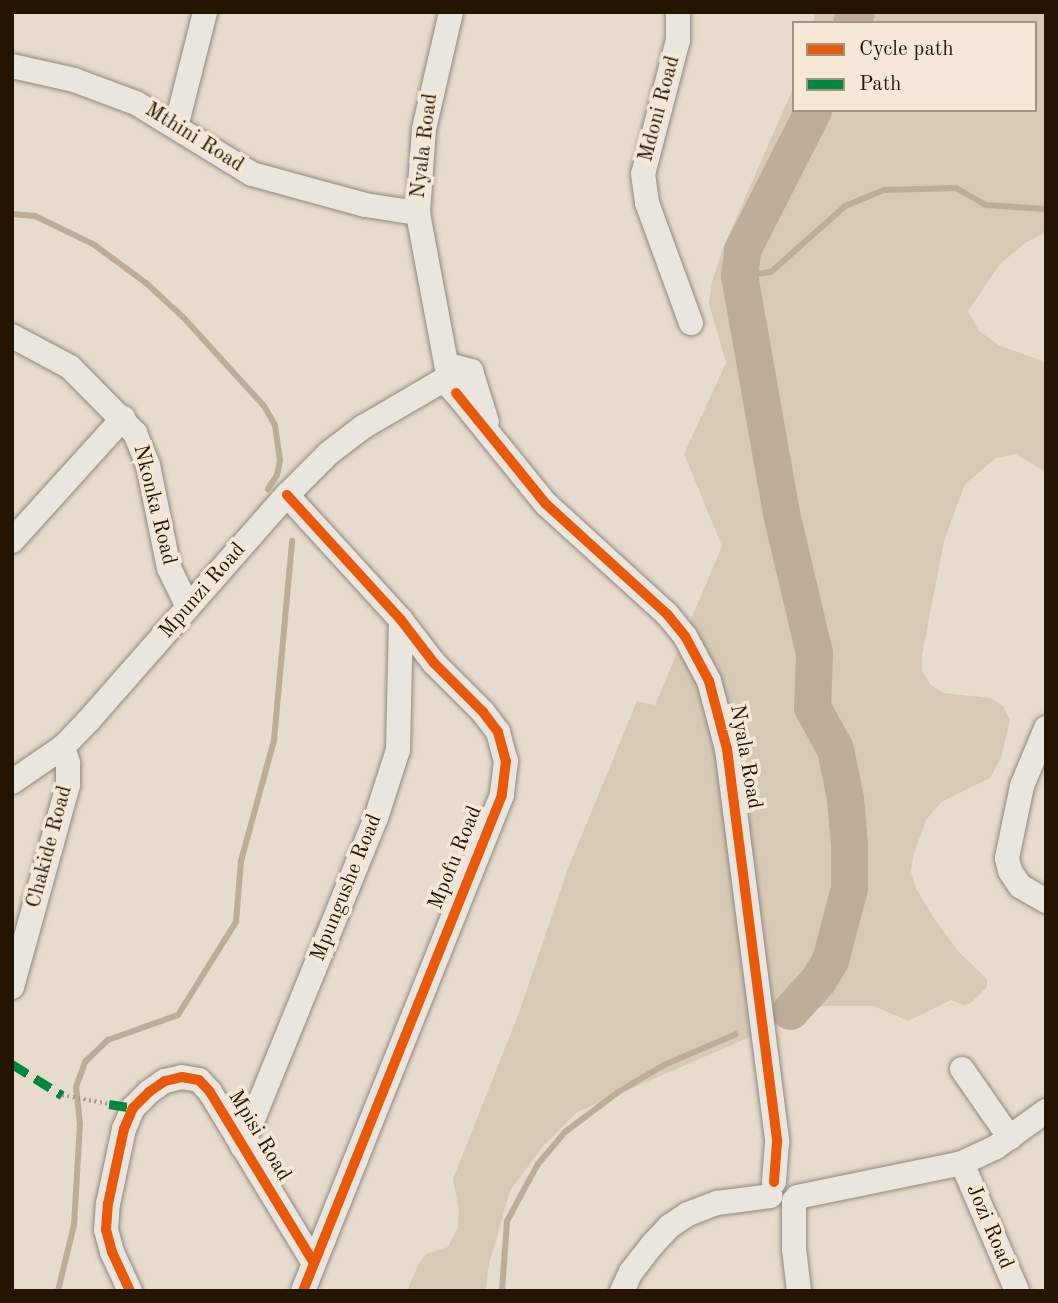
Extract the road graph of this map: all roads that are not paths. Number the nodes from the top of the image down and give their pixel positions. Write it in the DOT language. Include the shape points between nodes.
graph roads {
  1 [pos="205,12"];
  2 [pos="451,12"];
  3 [pos="678,12"];
  4 [pos="12,66"];
  5 [pos="176,127"];
  6 [pos="418,213"];
  7 [pos="691,323"];
  8 [pos="12,336"];
  9 [pos="457,381"];
  10 [pos="123,418"];
  11 [pos="286,495"];
  12 [pos="12,541"];
  13 [pos="188,607"];
  14 [pos="401,620"];
  15 [pos="1046,728"];
  16 [pos="64,747"];
  17 [pos="12,782"];
  18 [pos="1046,901"];
  19 [pos="12,987"];
  20 [pos="962,1069"];
  21 [pos="1046,1111"];
  22 [pos="1010,1138"];
  23 [pos="243,1146"];
  24 [pos="962,1163"];
  25 [pos="786,1192"];
  26 [pos="314,1263"];
  27 [pos="130,1291"];
  28 [pos="303,1291"];
  29 [pos="622,1291"];
  30 [pos="799,1291"];
  31 [pos="1017,1291"];
  1 -- 5 [label="street"];
  2 -- 6 [label="street, Nyala Road" via="424,130"];
  3 -- 7 [label="street, Mdoni Road" via="678,40 643,174 647,203"];
  4 -- 5 [label="street, Mthini Road" via="105,90"];
  5 -- 6 [label="street, Mthini Road" via="252,174 365,205"];
  6 -- 9 [label="street, Nyala Road" via="439,322"];
  8 -- 10 [label="street, Nkonka Road" via="70,367"];
  9 -- 11 [label="street, Mpunzi Road" via="345,439"];
  9 -- 25 [label="street, Nyala Road" via="492,436 546,504 667,614 685,636 709,681 727,749"];
  10 -- 12 [label="street"];
  10 -- 13 [label="street, Nkonka Road" via="142,445 169,568"];
  11 -- 13 [label="street, Mpunzi Road"];
  11 -- 14 [label="street, Mpofu Road"];
  13 -- 16 [label="street, Mpunzi Road"];
  14 -- 23 [label="street, Mpungushe Road" via="398,750 376,818"];
  14 -- 26 [label="street, Mpofu Road" via="499,732 506,778"];
  15 -- 18 [label="street" via="1022,786 1007,858 1020,886"];
  16 -- 17 [label="street, Mpunzi Road"];
  16 -- 19 [label="street, Chakide Road" via="69,773 64,805"];
  20 -- 22 [label="street"];
  21 -- 22 [label="street"];
  22 -- 24 [label="street"];
  23 -- 26 [label="street, Mpisi Road"];
  23 -- 27 [label="street, Mpisi Road" via="199,1080 182,1077 165,1082 132,1108 121,1142 106,1230"];
  24 -- 25 [label="street" via="888,1180"];
  24 -- 31 [label="street, Jozi Road"];
  25 -- 29 [label="street" via="717,1203 688,1214 646,1252"];
  25 -- 30 [label="street, Nyala Road"];
  26 -- 28 [label="street, Mpofu Road"];
}
